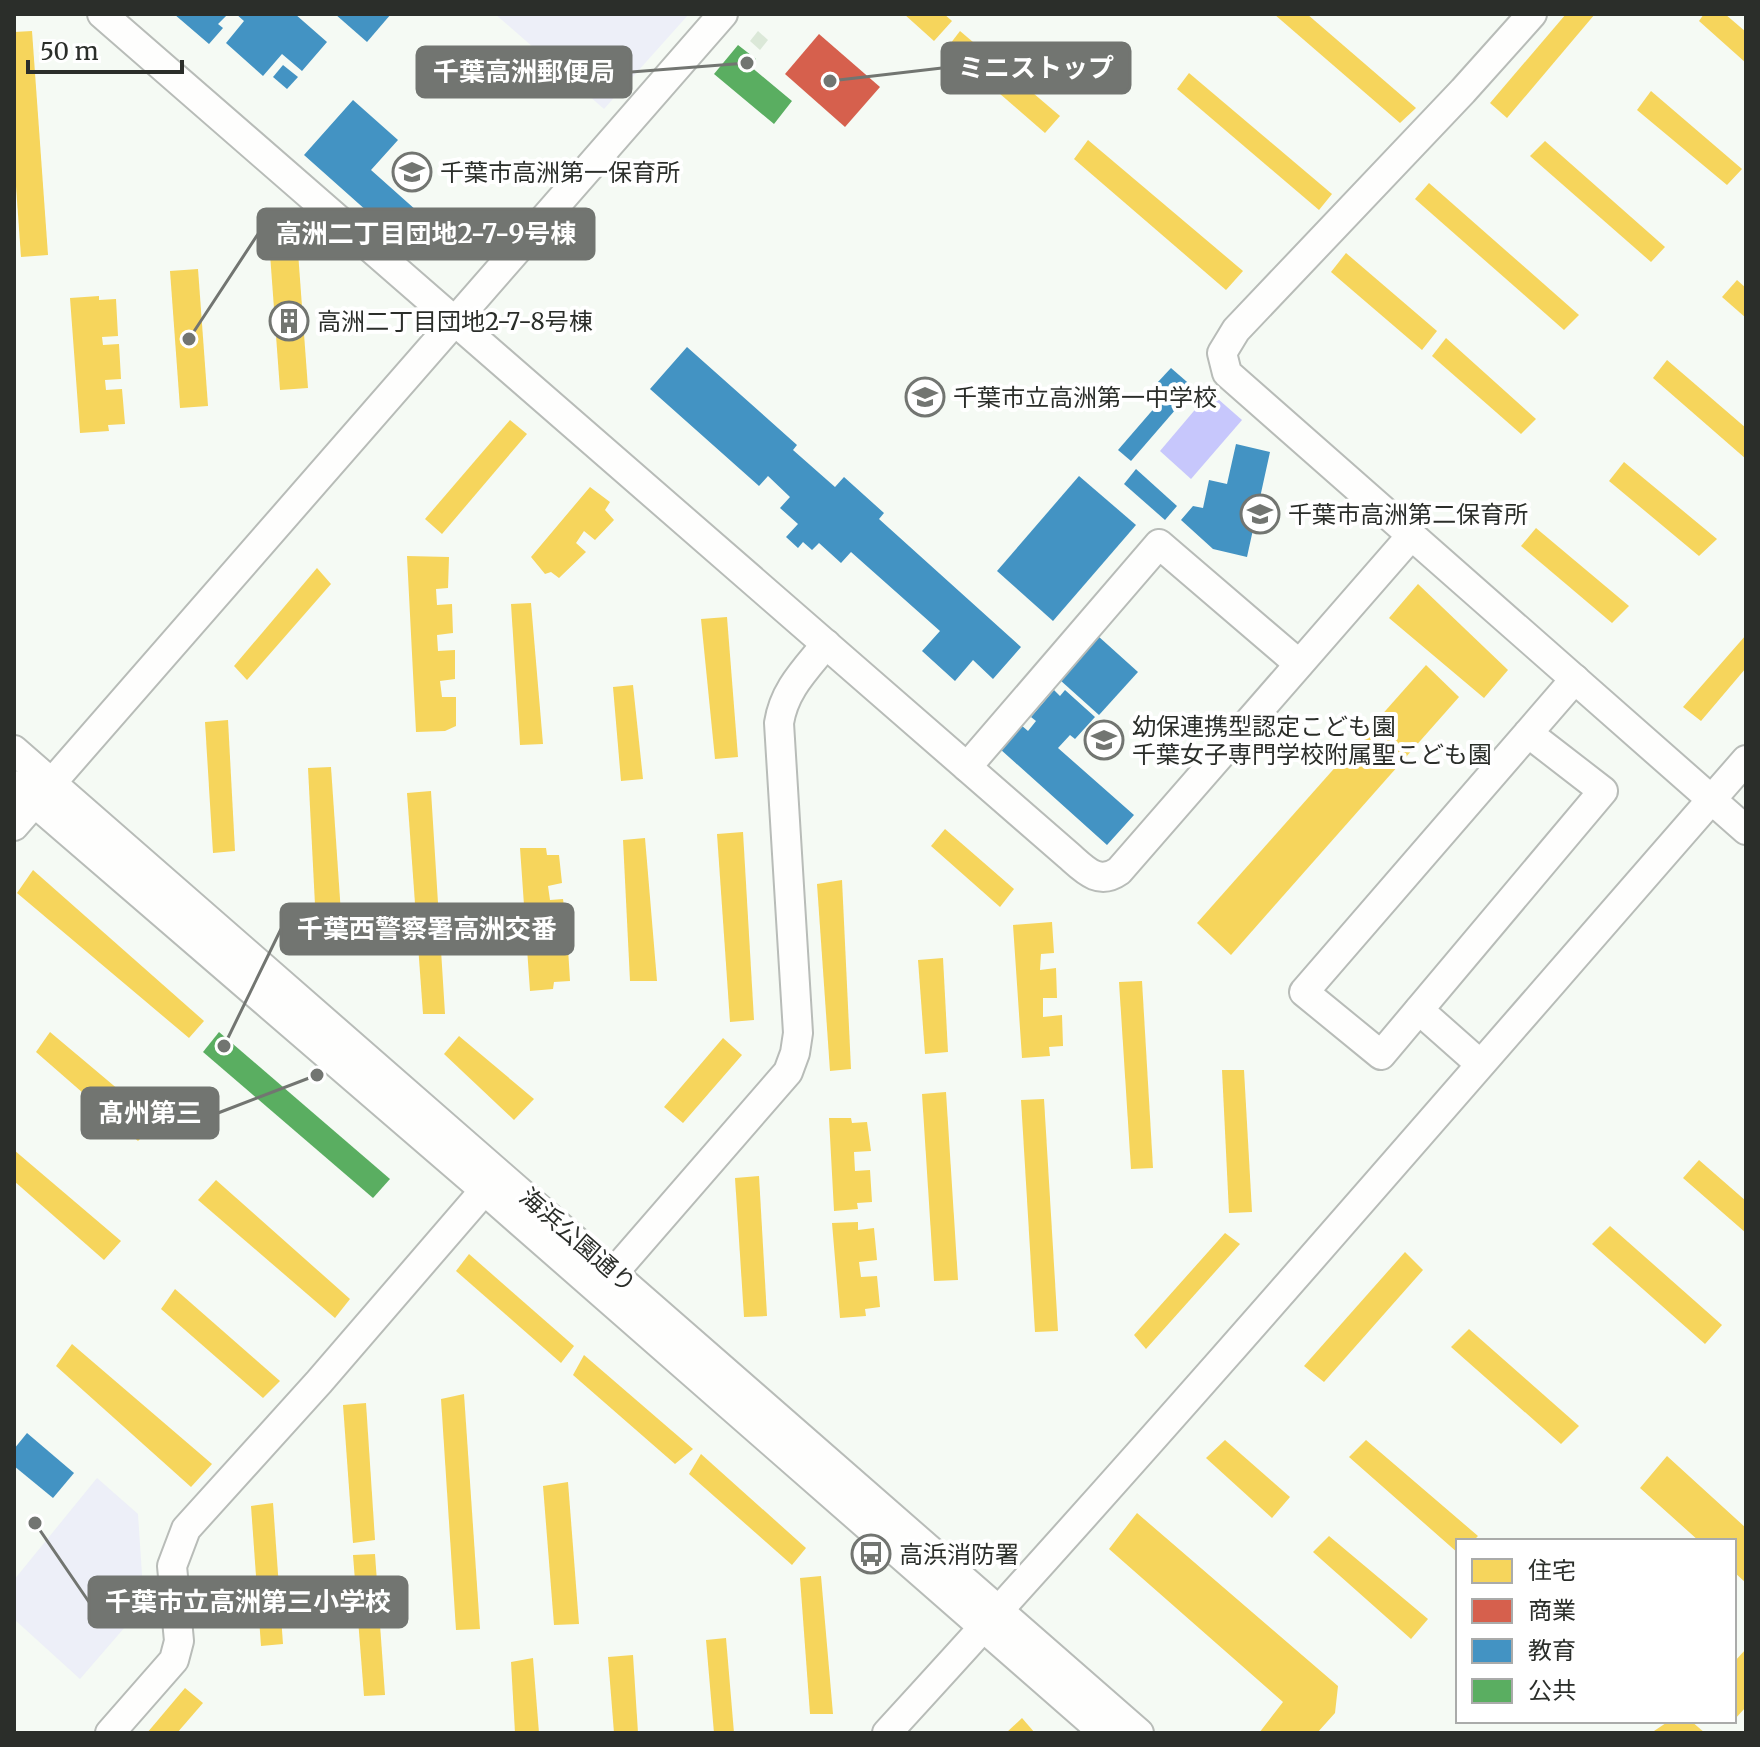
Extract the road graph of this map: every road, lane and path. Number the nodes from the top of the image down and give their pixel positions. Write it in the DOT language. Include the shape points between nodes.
graph roads {
  1 [pos="102,14"];
  2 [pos="723,14"];
  3 [pos="1532,14"];
  4 [pos="456,322"];
  5 [pos="1411,536"];
  6 [pos="826,644"];
  7 [pos="1299,664"];
  8 [pos="1575,679"];
  9 [pos="1528,733"];
  10 [pos="14,750"];
  11 [pos="1746,760"];
  12 [pos="967,767"];
  13 [pos="33,790"];
  14 [pos="1712,799"];
  15 [pos="14,826"];
  16 [pos="1746,830"];
  17 [pos="1419,1010"];
  18 [pos="1480,1064"];
  19 [pos="492,1181"];
  20 [pos="606,1281"];
  21 [pos="991,1619"];
  22 [pos="110,1733"];
  23 [pos="887,1733"];
  24 [pos="1104,1733"];
  25 [pos="1139,1733"];
  1 -- 4 [label="street"];
  2 -- 4 [label="street"];
  3 -- 5 [label="street" via="1241,326 1222,353 1227,373"];
  4 -- 6 [label="street"];
  4 -- 13 [label="street"];
  5 -- 7 [label="street"];
  5 -- 8 [label="street"];
  6 -- 12 [label="street"];
  6 -- 20 [label="street" via="789,688 779,723 795,1053 788,1072"];
  7 -- 12 [label="street" via="1112,876 1087,872"];
  7 -- 12 [label="street" via="1159,544"];
  8 -- 9 [label="street"];
  8 -- 14 [label="street"];
  9 -- 17 [label="street" via="1603,791"];
  9 -- 17 [label="street" via="1304,992 1381,1055"];
  10 -- 13 [label="street, 海浜公園通り"];
  11 -- 14 [label="street"];
  13 -- 15 [label="street"];
  13 -- 19 [label="street, 海浜公園通り"];
  14 -- 16 [label="street"];
  14 -- 18 [label="street"];
  17 -- 18 [label="street"];
  18 -- 21 [label="street"];
  19 -- 20 [label="street, 海浜公園通り"];
  19 -- 22 [label="street" via="186,1529 172,1566 179,1641 174,1660"];
  20 -- 21 [label="street, 海浜公園通り"];
  21 -- 23 [label="street"];
  21 -- 24 [label="street, 海浜公園通り"];
  21 -- 25 [label="street, 海浜公園通り"];
}
